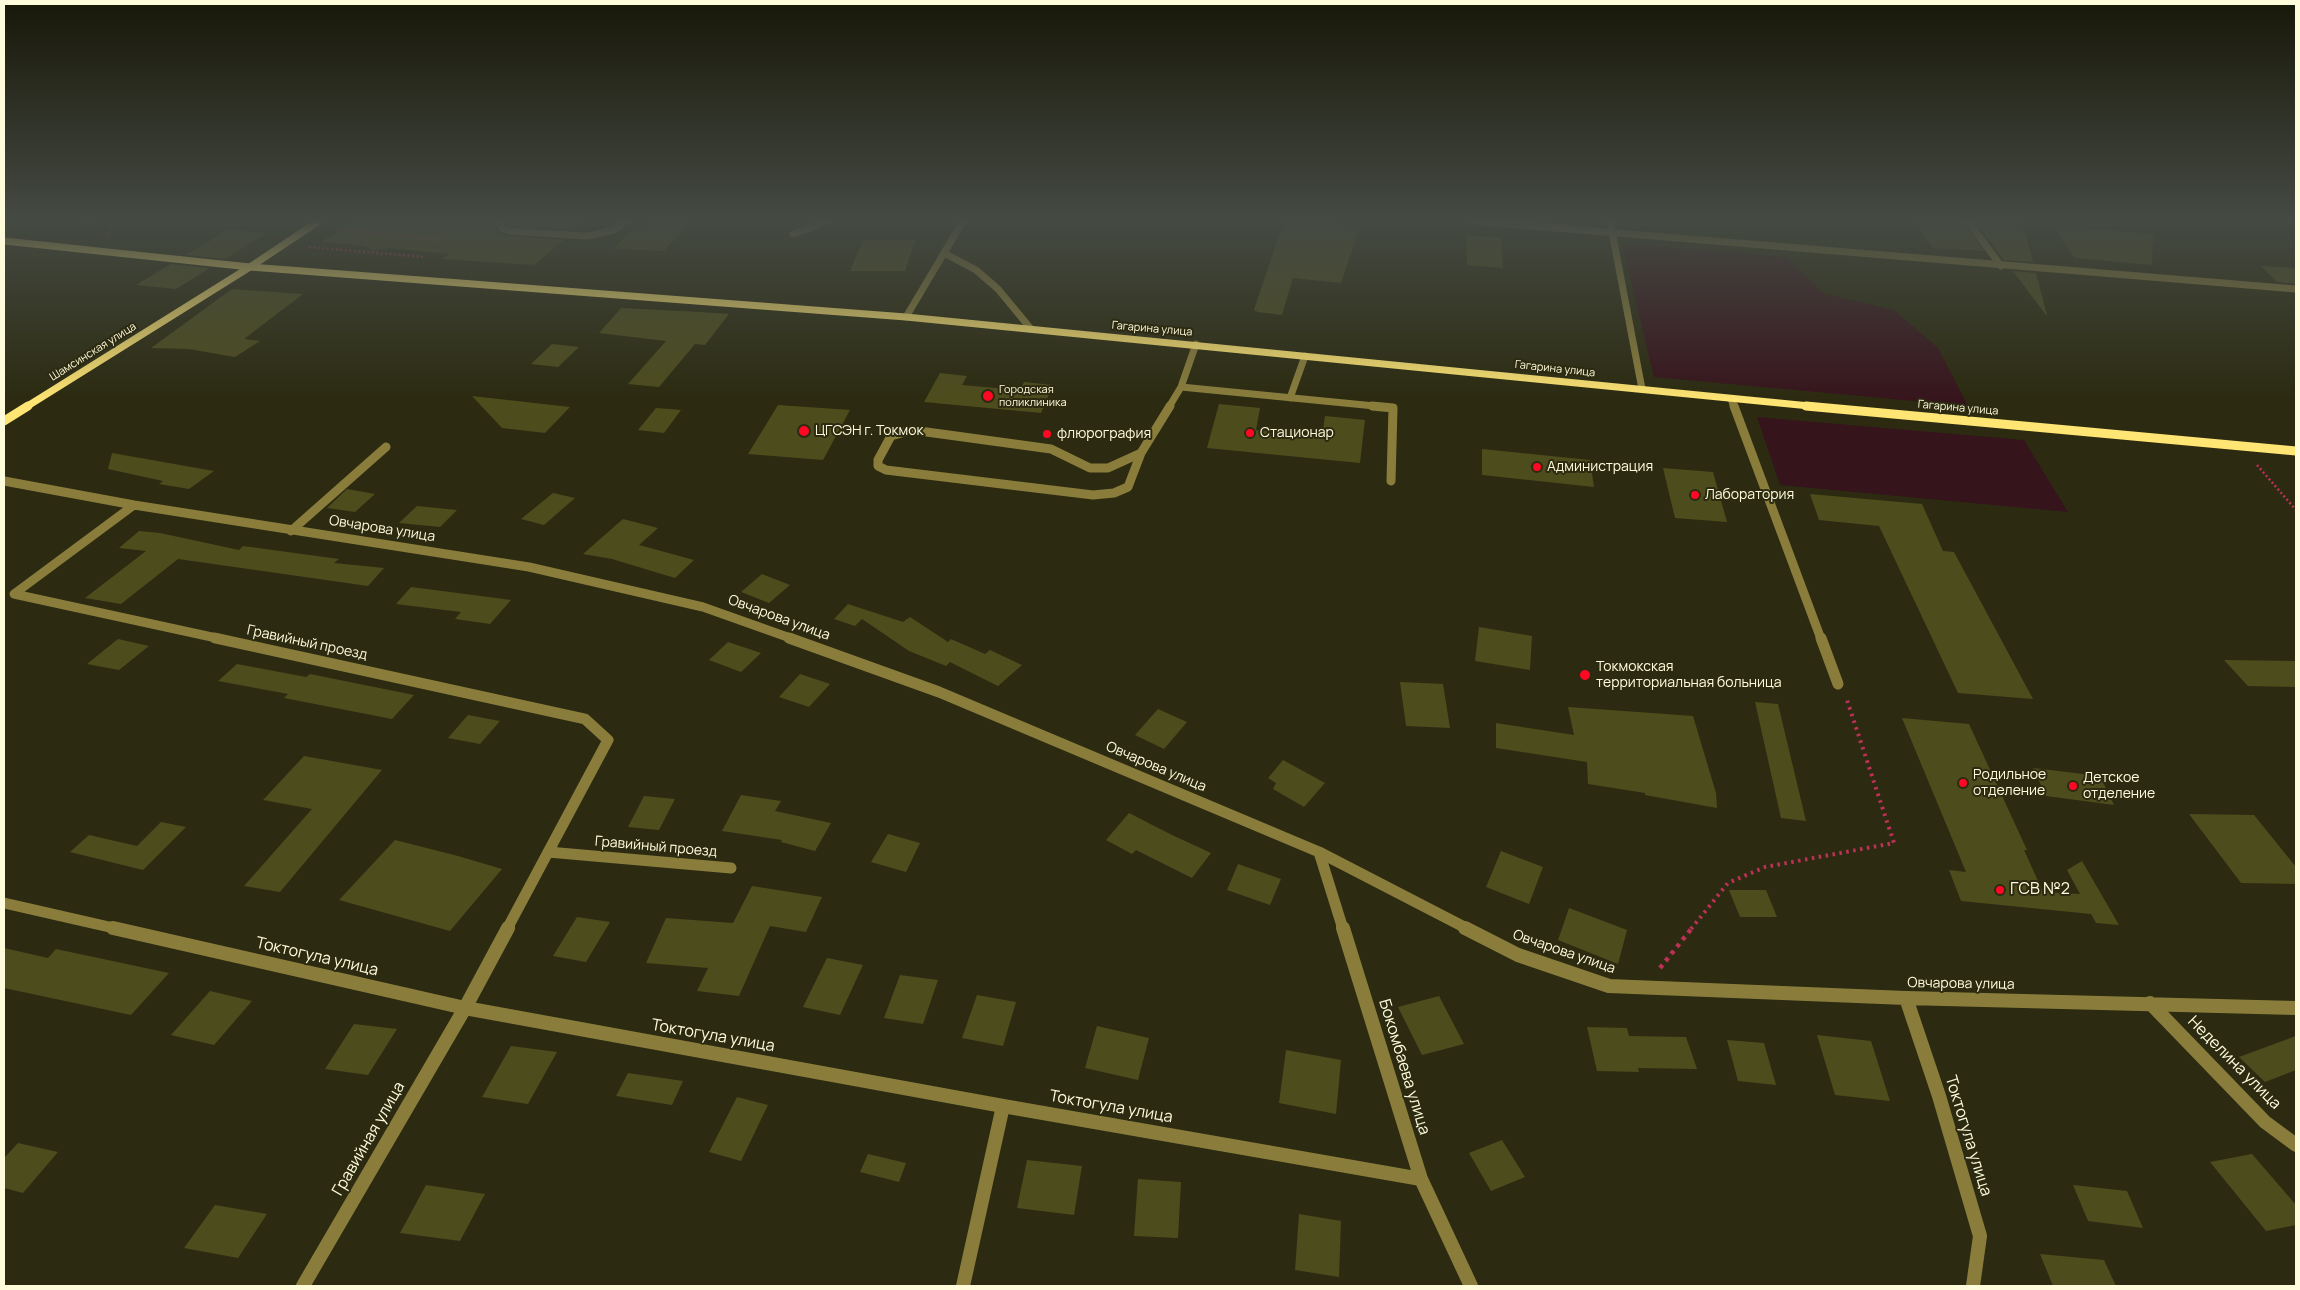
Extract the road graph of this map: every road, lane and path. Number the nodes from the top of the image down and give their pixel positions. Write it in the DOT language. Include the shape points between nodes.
graph roads {
  1 [pos="227,281"];
  2 [pos="436,281"];
  3 [pos="927,281"];
  4 [pos="990,281"];
  5 [pos="1622,281"];
  6 [pos="2196,281"];
  7 [pos="2296,289"];
  8 [pos="906,317"];
  9 [pos="1031,329"];
  10 [pos="1196,344"];
  11 [pos="1305,356"];
  12 [pos="1181,387"];
  13 [pos="1642,389"];
  14 [pos="1290,398"];
  15 [pos="1731,399"];
  16 [pos="4,421"];
  17 [pos="2240,446"];
  18 [pos="386,447"];
  19 [pos="2296,451"];
  20 [pos="1141,453"];
  21 [pos="4,481"];
  22 [pos="1391,481"];
  23 [pos="134,506"];
  24 [pos="2296,510"];
  25 [pos="291,531"];
  26 [pos="1838,684"];
  27 [pos="548,852"];
  28 [pos="1319,852"];
  29 [pos="731,868"];
  30 [pos="4,903"];
  31 [pos="1644,988"];
  32 [pos="1906,998"];
  33 [pos="2150,1003"];
  34 [pos="465,1008"];
  35 [pos="2296,1008"];
  36 [pos="1003,1106"];
  37 [pos="2296,1145"];
  38 [pos="1421,1179"];
  39 [pos="303,1286"];
  40 [pos="963,1286"];
  41 [pos="1472,1286"];
  42 [pos="1972,1286"];
  1 -- 16 [label="main road, Шамсинская улица"];
  2 -- 8 [label="main road, Гагарина улица"];
  3 -- 8 [label="street"];
  4 -- 9 [label="street"];
  5 -- 13 [label="street"];
  6 -- 7 [label="street"];
  8 -- 9 [label="main road, Гагарина улица"];
  9 -- 10 [label="main road, Гагарина улица"];
  10 -- 11 [label="main road, Гагарина улица"];
  10 -- 12 [label="street"];
  11 -- 13 [label="main road, Гагарина улица"];
  11 -- 14 [label="street"];
  12 -- 14 [label="street"];
  12 -- 20 [label="street"];
  13 -- 15 [label="main road, Гагарина улица"];
  14 -- 22 [label="street" via="1394,408"];
  15 -- 17 [label="main road, Гагарина улица"];
  15 -- 26 [label="street"];
  17 -- 19 [label="main road, Гагарина улица"];
  17 -- 24 [label="path"];
  18 -- 25 [label="street"];
  20 -- 20 [label="street" via="1108,468 1090,468 1050,450 1026,444 912,430 891,436 878,466 886,470 1093,495 1114,493 1128,487"];
  21 -- 23 [label="street, Овчарова улица"];
  23 -- 25 [label="street, Овчарова улица"];
  23 -- 27 [label="street, Гравийный проезд" via="14,594 586,719 608,740"];
  25 -- 28 [label="street, Овчарова улица" via="529,566 703,607 939,692"];
  26 -- 31 [label="path" via="1848,702 1894,843 1765,867 1728,883"];
  27 -- 29 [label="street, Гравийный проезд"];
  27 -- 34 [label="street, Гравийный проезд"];
  28 -- 31 [label="street, Овчарова улица" via="1518,955 1609,986"];
  28 -- 38 [label="street, Бокомбаева улица"];
  30 -- 34 [label="street, Токтогула улица"];
  31 -- 32 [label="street, Овчарова улица"];
  32 -- 33 [label="street, Овчарова улица"];
  32 -- 42 [label="street, Токтогула улица" via="1980,1236"];
  33 -- 35 [label="street, Овчарова улица"];
  33 -- 37 [label="street, Неделина улица" via="2265,1122"];
  34 -- 36 [label="street, Токтогула улица"];
  34 -- 39 [label="street, Гравийная улица"];
  36 -- 38 [label="street, Токтогула улица"];
  36 -- 40 [label="street"];
  38 -- 41 [label="street, Бокомбаева улица"];
}
